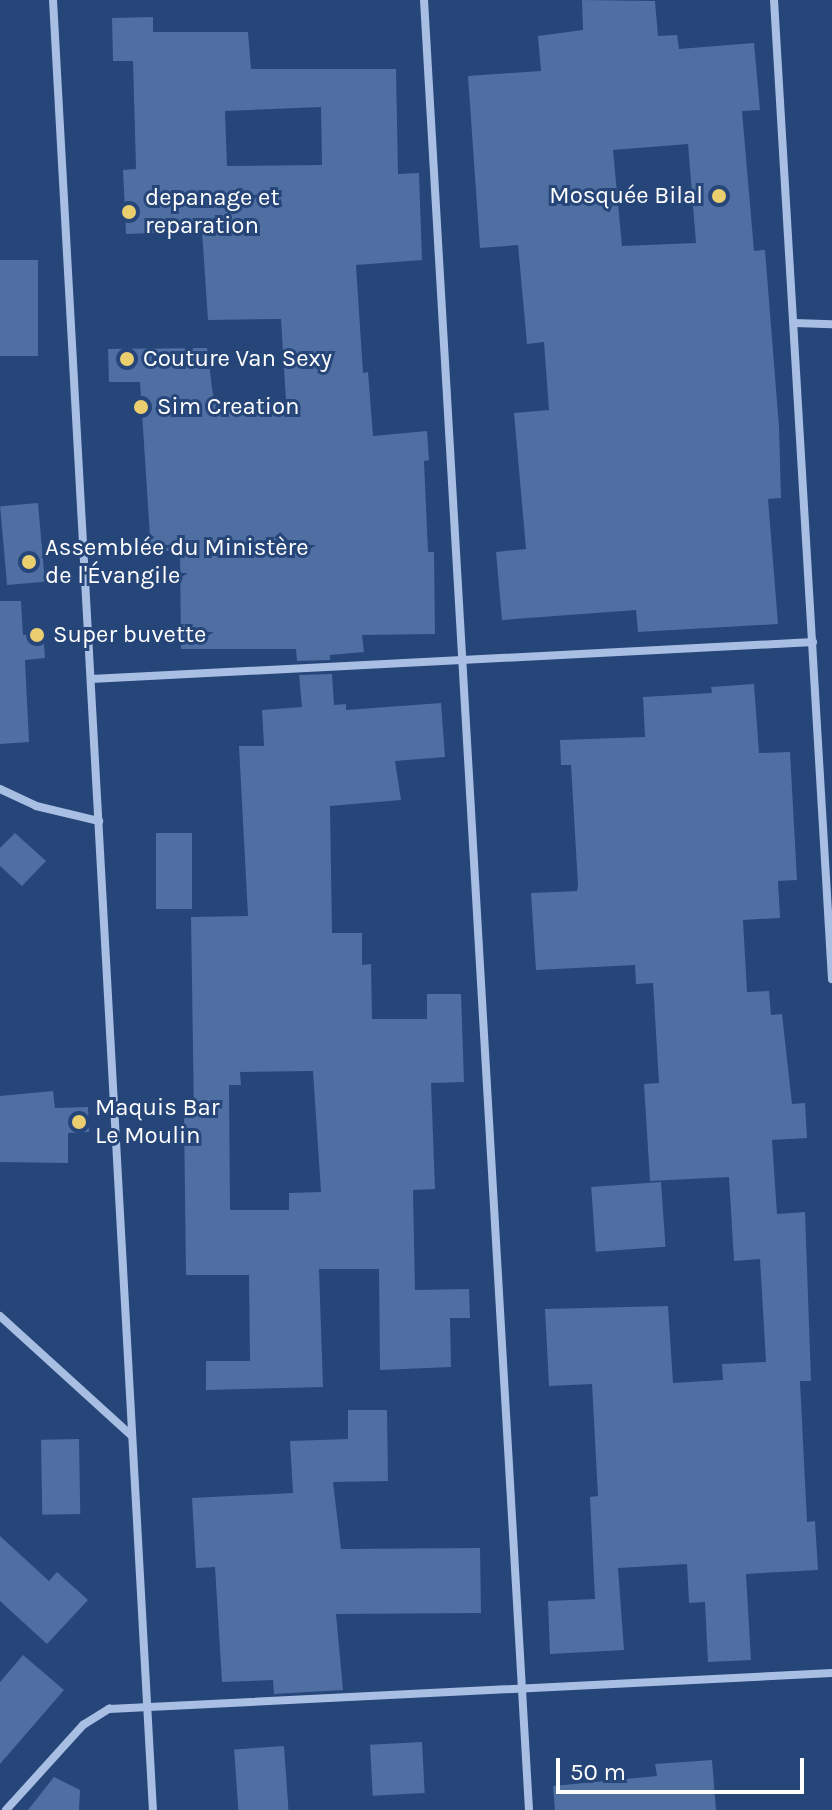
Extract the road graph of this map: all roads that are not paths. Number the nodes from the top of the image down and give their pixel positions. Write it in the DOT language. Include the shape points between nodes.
graph roads {
  1 [pos="53,0"];
  2 [pos="424,0"];
  3 [pos="774,0"];
  4 [pos="794,323"];
  5 [pos="832,324"];
  6 [pos="813,642"];
  7 [pos="462,660"];
  8 [pos="91,679"];
  9 [pos="0,789"];
  10 [pos="99,821"];
  11 [pos="832,979"];
  12 [pos="0,1316"];
  13 [pos="132,1436"];
  14 [pos="832,1673"];
  15 [pos="522,1689"];
  16 [pos="148,1708"];
  17 [pos="6,1810"];
  18 [pos="153,1810"];
  19 [pos="529,1810"];
  1 -- 8 [label="street"];
  2 -- 7 [label="street"];
  3 -- 4 [label="street"];
  4 -- 5 [label="street"];
  4 -- 6 [label="street"];
  6 -- 7 [label="street"];
  6 -- 11 [label="street"];
  7 -- 8 [label="street"];
  7 -- 15 [label="street"];
  8 -- 10 [label="street"];
  9 -- 10 [label="street" via="36,806"];
  10 -- 13 [label="street"];
  12 -- 13 [label="street"];
  13 -- 16 [label="street"];
  14 -- 15 [label="street"];
  15 -- 16 [label="street"];
  15 -- 19 [label="street"];
  16 -- 17 [label="street" via="109,1709 83,1725"];
  16 -- 18 [label="street"];
}
